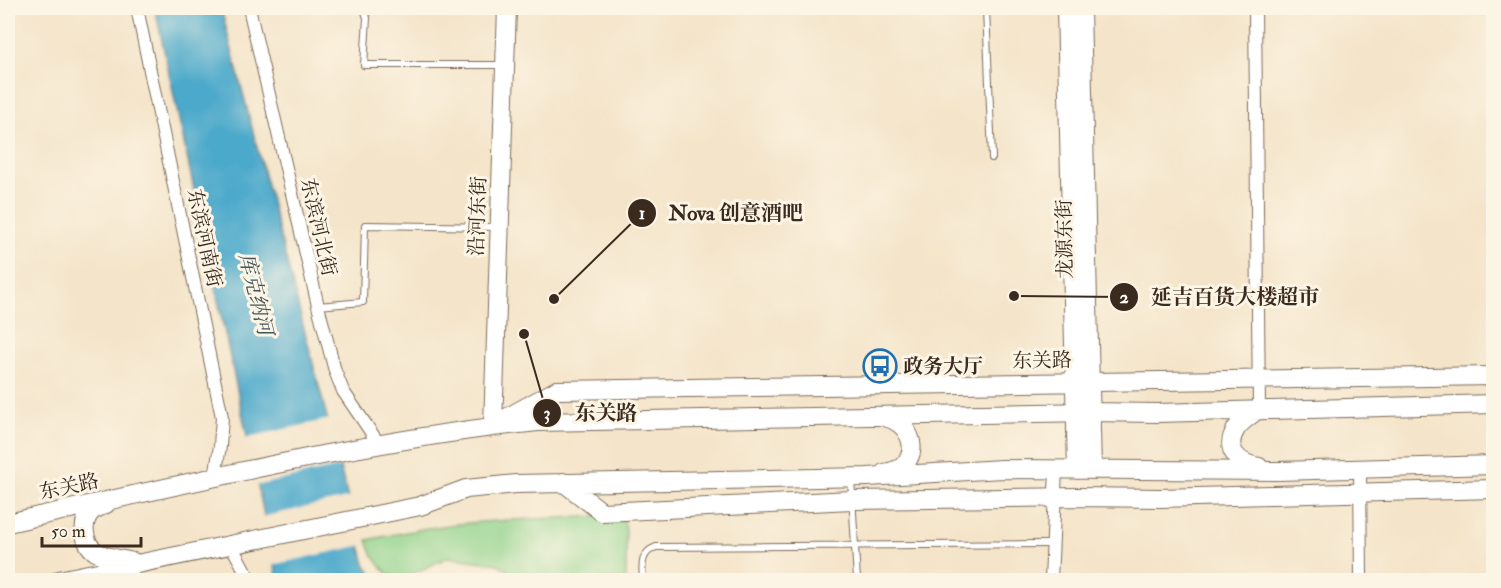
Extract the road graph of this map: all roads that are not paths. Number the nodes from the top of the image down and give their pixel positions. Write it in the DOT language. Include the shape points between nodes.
graph roads {
  1 [pos="137,8"];
  2 [pos="249,8"];
  3 [pos="364,8"];
  4 [pos="507,8"];
  5 [pos="986,8"];
  6 [pos="1066,8"];
  7 [pos="1081,8"];
  8 [pos="1256,8"];
  9 [pos="505,65"];
  10 [pos="993,158"];
  11 [pos="499,227"];
  12 [pos="318,306"];
  13 [pos="1494,376"];
  14 [pos="1258,380"];
  15 [pos="1082,382"];
  16 [pos="1494,404"];
  17 [pos="1259,409"];
  18 [pos="1083,412"];
  19 [pos="875,416"];
  20 [pos="493,426"];
  21 [pos="375,445"];
  22 [pos="1494,465"];
  23 [pos="1360,468"];
  24 [pos="1056,470"];
  25 [pos="1084,470"];
  26 [pos="1278,471"];
  27 [pos="222,476"];
  28 [pos="859,477"];
  29 [pos="563,482"];
  30 [pos="1494,489"];
  31 [pos="1360,493"];
  32 [pos="1054,497"];
  33 [pos="119,498"];
  34 [pos="852,500"];
  35 [pos="8,511"];
  36 [pos="50,514"];
  37 [pos="8,523"];
  38 [pos="1053,544"];
  39 [pos="231,545"];
  40 [pos="855,546"];
  41 [pos="140,564"];
  42 [pos="59,580"];
  43 [pos="250,580"];
  44 [pos="643,580"];
  45 [pos="857,580"];
  46 [pos="1051,580"];
  47 [pos="1361,580"];
  1 -- 27 [label="street, 东滨河南街" via="222,417"];
  2 -- 12 [label="street, 东滨河北街"];
  3 -- 9 [label="lane" via="367,18 363,65"];
  4 -- 9 [label="main road, 沿河东街"];
  5 -- 10 [label="lane"];
  6 -- 15 [label="main road, 龙源东街"];
  7 -- 15 [label="main road, 龙源东街"];
  8 -- 14 [label="street"];
  9 -- 11 [label="main road, 沿河东街"];
  11 -- 12 [label="lane" via="365,225 363,302"];
  11 -- 20 [label="main road, 沿河东街"];
  12 -- 21 [label="street, 东滨河北街" via="334,371"];
  13 -- 14 [label="main road, 东关路"];
  14 -- 15 [label="main road, 东关路"];
  14 -- 17 [label="street"];
  15 -- 18 [label="main road, 龙源东街"];
  15 -- 20 [label="main road, 东关路" via="557,390"];
  16 -- 17 [label="main road, 东关路"];
  17 -- 18 [label="main road, 东关路"];
  17 -- 26 [label="main road" via="1239,425 1232,446 1238,458 1249,466"];
  18 -- 19 [label="main road, 东关路"];
  18 -- 25 [label="main road, 龙源东街"];
  19 -- 20 [label="main road, 东关路"];
  19 -- 28 [label="main road" via="891,418 905,427 911,443 908,460 894,471"];
  20 -- 21 [label="main road, 东关路"];
  21 -- 27 [label="main road, 东关路"];
  22 -- 23 [label="main road"];
  23 -- 26 [label="main road"];
  23 -- 31 [label="street"];
  24 -- 25 [label="main road"];
  24 -- 28 [label="main road"];
  24 -- 32 [label="street"];
  25 -- 26 [label="main road"];
  27 -- 33 [label="main road, 东关路"];
  28 -- 29 [label="main road"];
  28 -- 34 [label="lane"];
  29 -- 34 [label="main road" via="602,512"];
  29 -- 39 [label="main road" via="466,489 420,506"];
  30 -- 31 [label="main road"];
  31 -- 32 [label="main road"];
  31 -- 47 [label="street"];
  32 -- 34 [label="main road"];
  32 -- 38 [label="street"];
  33 -- 36 [label="main road, 东关路"];
  33 -- 41 [label="main road" via="89,515 84,530 86,538 100,554"];
  34 -- 40 [label="lane"];
  35 -- 36 [label="main road"];
  36 -- 37 [label="main road, 东关路"];
  38 -- 40 [label="lane"];
  38 -- 46 [label="street"];
  39 -- 41 [label="main road"];
  39 -- 43 [label="street"];
  40 -- 44 [label="lane" via="656,547 642,561"];
  40 -- 45 [label="lane"];
  41 -- 42 [label="main road"];
}
